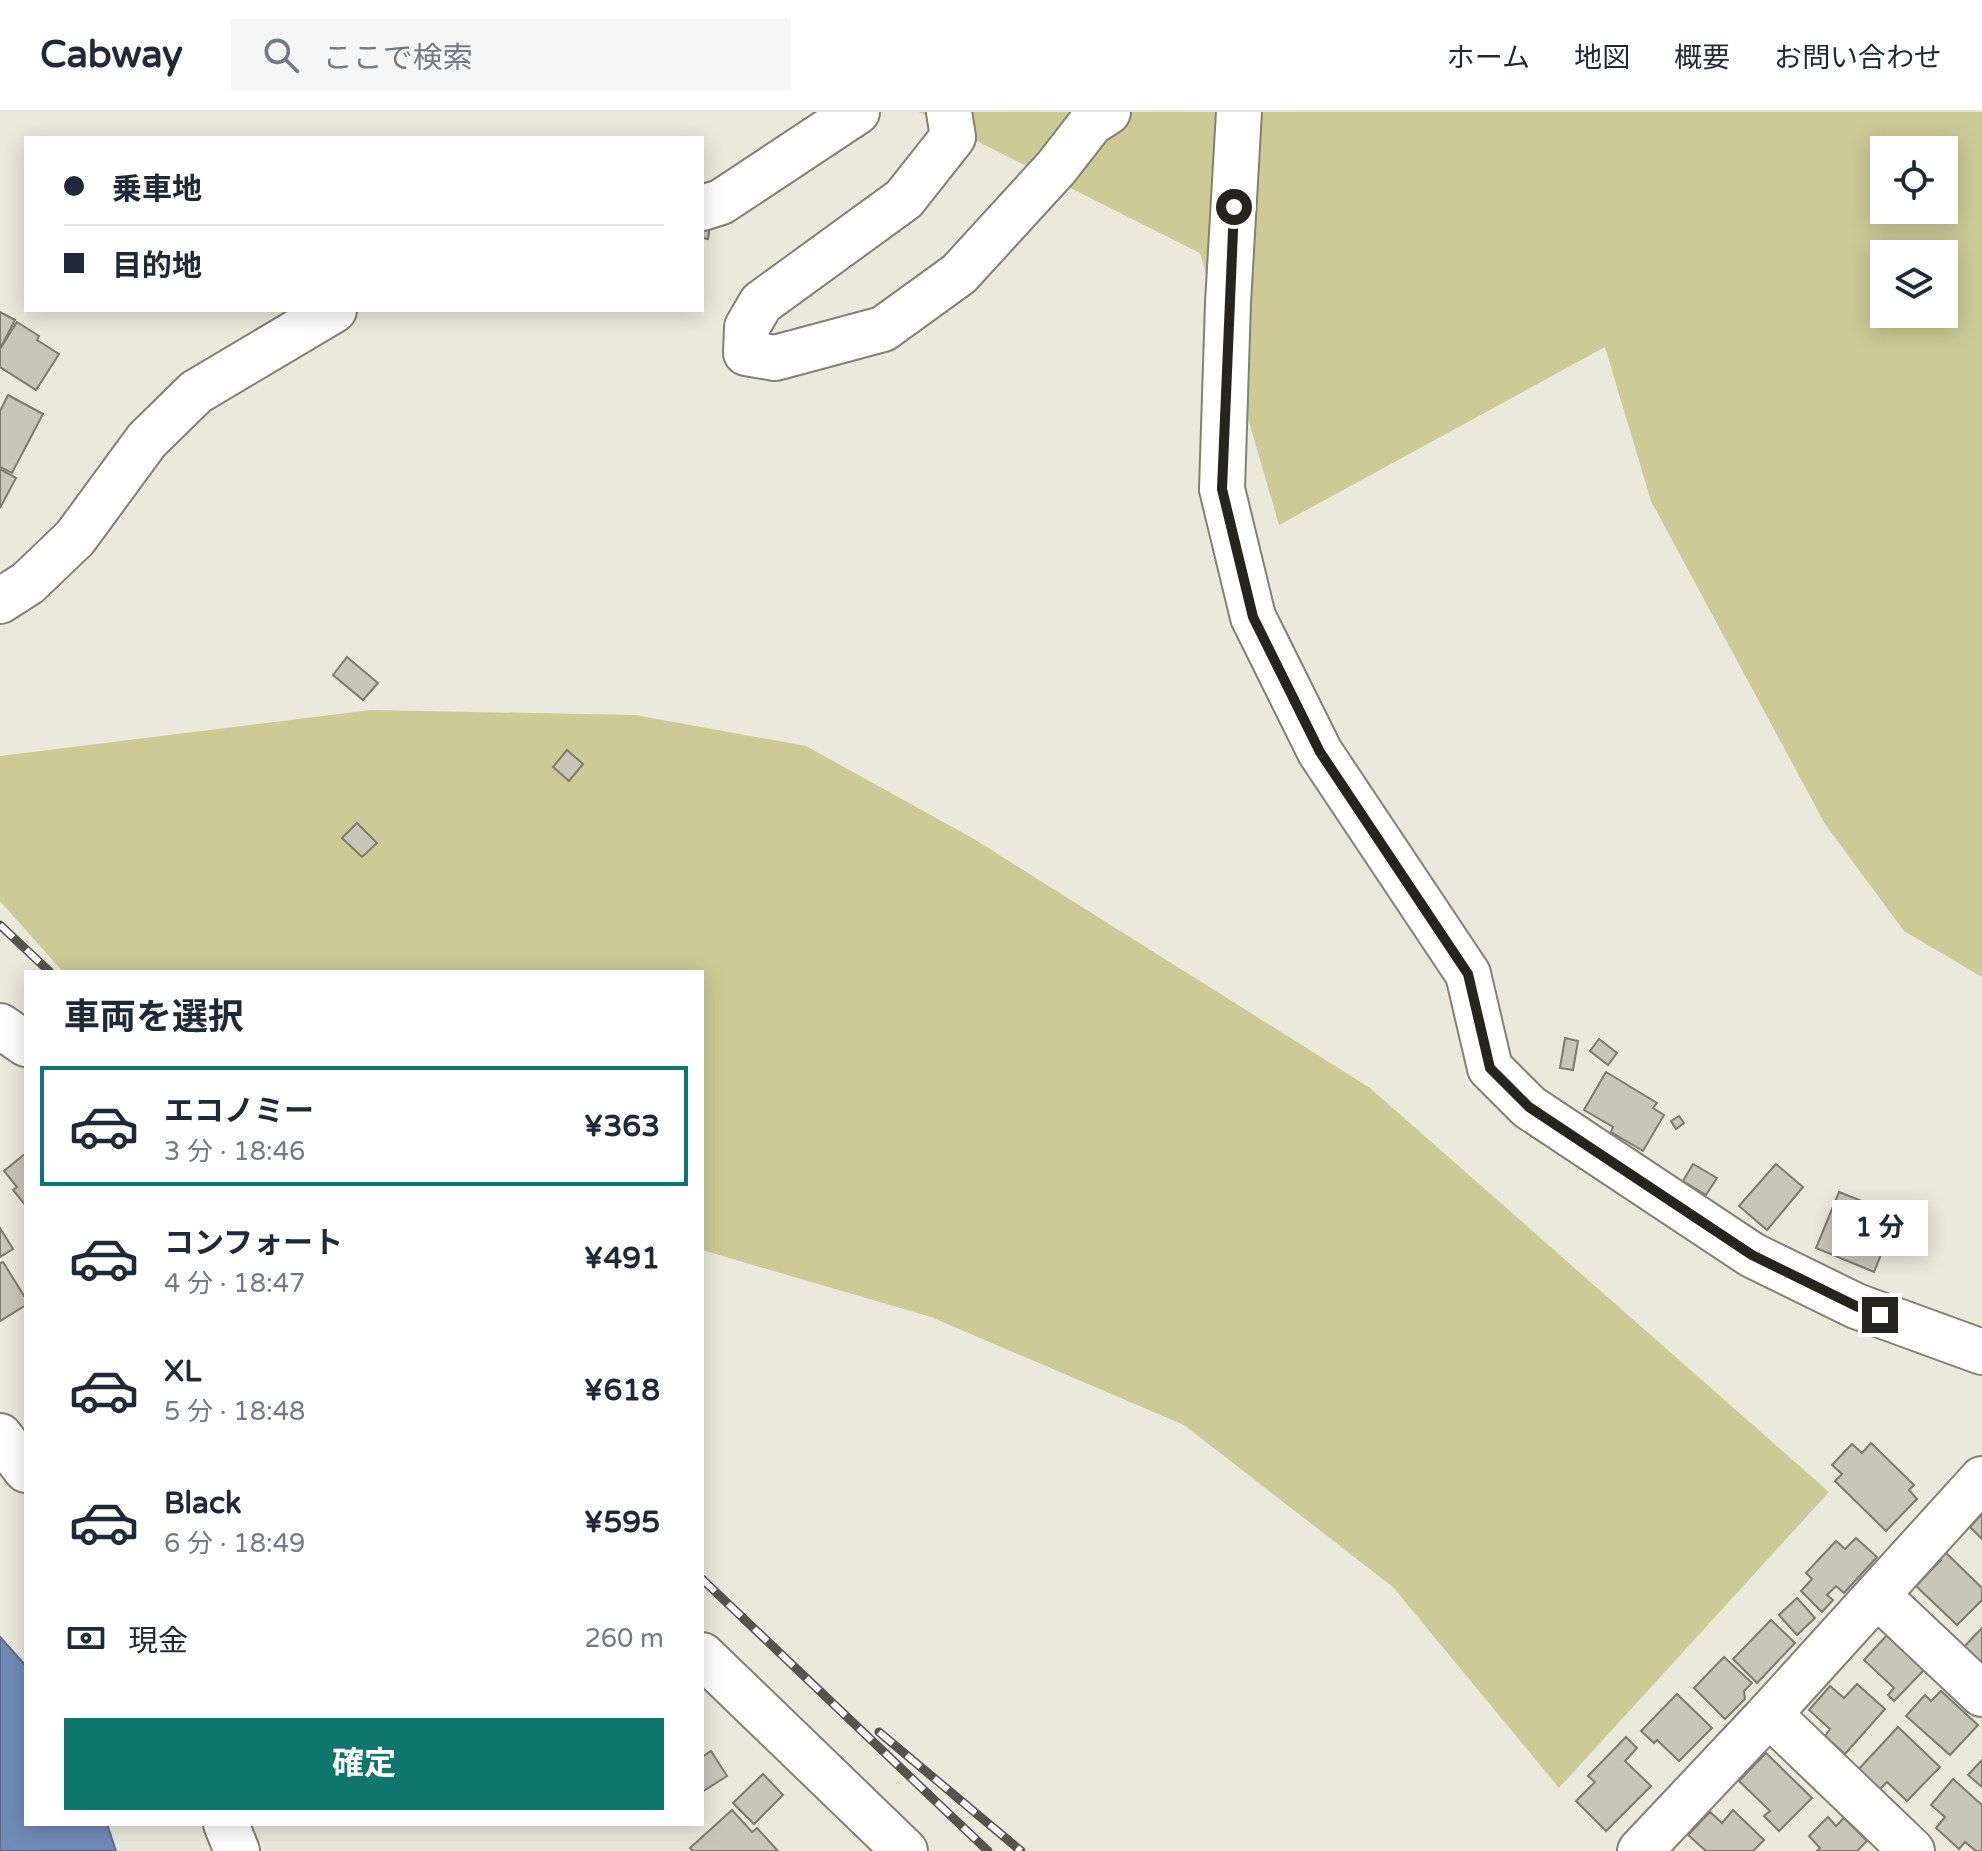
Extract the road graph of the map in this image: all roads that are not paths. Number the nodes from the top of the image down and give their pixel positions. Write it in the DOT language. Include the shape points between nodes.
graph roads {
  1 [pos="857,112"];
  2 [pos="949,112"];
  3 [pos="1108,112"];
  4 [pos="1239,112"];
  5 [pos="704,207"];
  6 [pos="331,312"];
  7 [pos="0,601"];
  8 [pos="0,1026"];
  9 [pos="24,1043"];
  10 [pos="1982,1352"];
  11 [pos="0,1436"];
  12 [pos="24,1467"];
  13 [pos="1982,1479"];
  14 [pos="1877,1595"];
  15 [pos="704,1657"];
  16 [pos="1982,1694"];
  17 [pos="1769,1714"];
  18 [pos="227,1826"];
  19 [pos="1655,1846"];
  20 [pos="237,1851"];
  21 [pos="905,1851"];
  22 [pos="1912,1851"];
  1 -- 5 [label="street" via="721,202"];
  2 -- 3 [label="street" via="953,137 904,199 761,303 747,327 746,353 775,358 883,329 959,274 1091,123"];
  4 -- 10 [label="street" via="1222,489 1253,617 1320,752 1468,974 1490,1068 1529,1107 1752,1255 1856,1306"];
  6 -- 7 [label="street" via="196,392 147,440 75,538 28,583"];
  8 -- 9 [label="street"];
  11 -- 12 [label="street"];
  13 -- 14 [label="street"];
  14 -- 16 [label="street"];
  14 -- 17 [label="street"];
  15 -- 21 [label="street"];
  17 -- 19 [label="street"];
  17 -- 22 [label="street"];
  18 -- 20 [label="street"];
}
